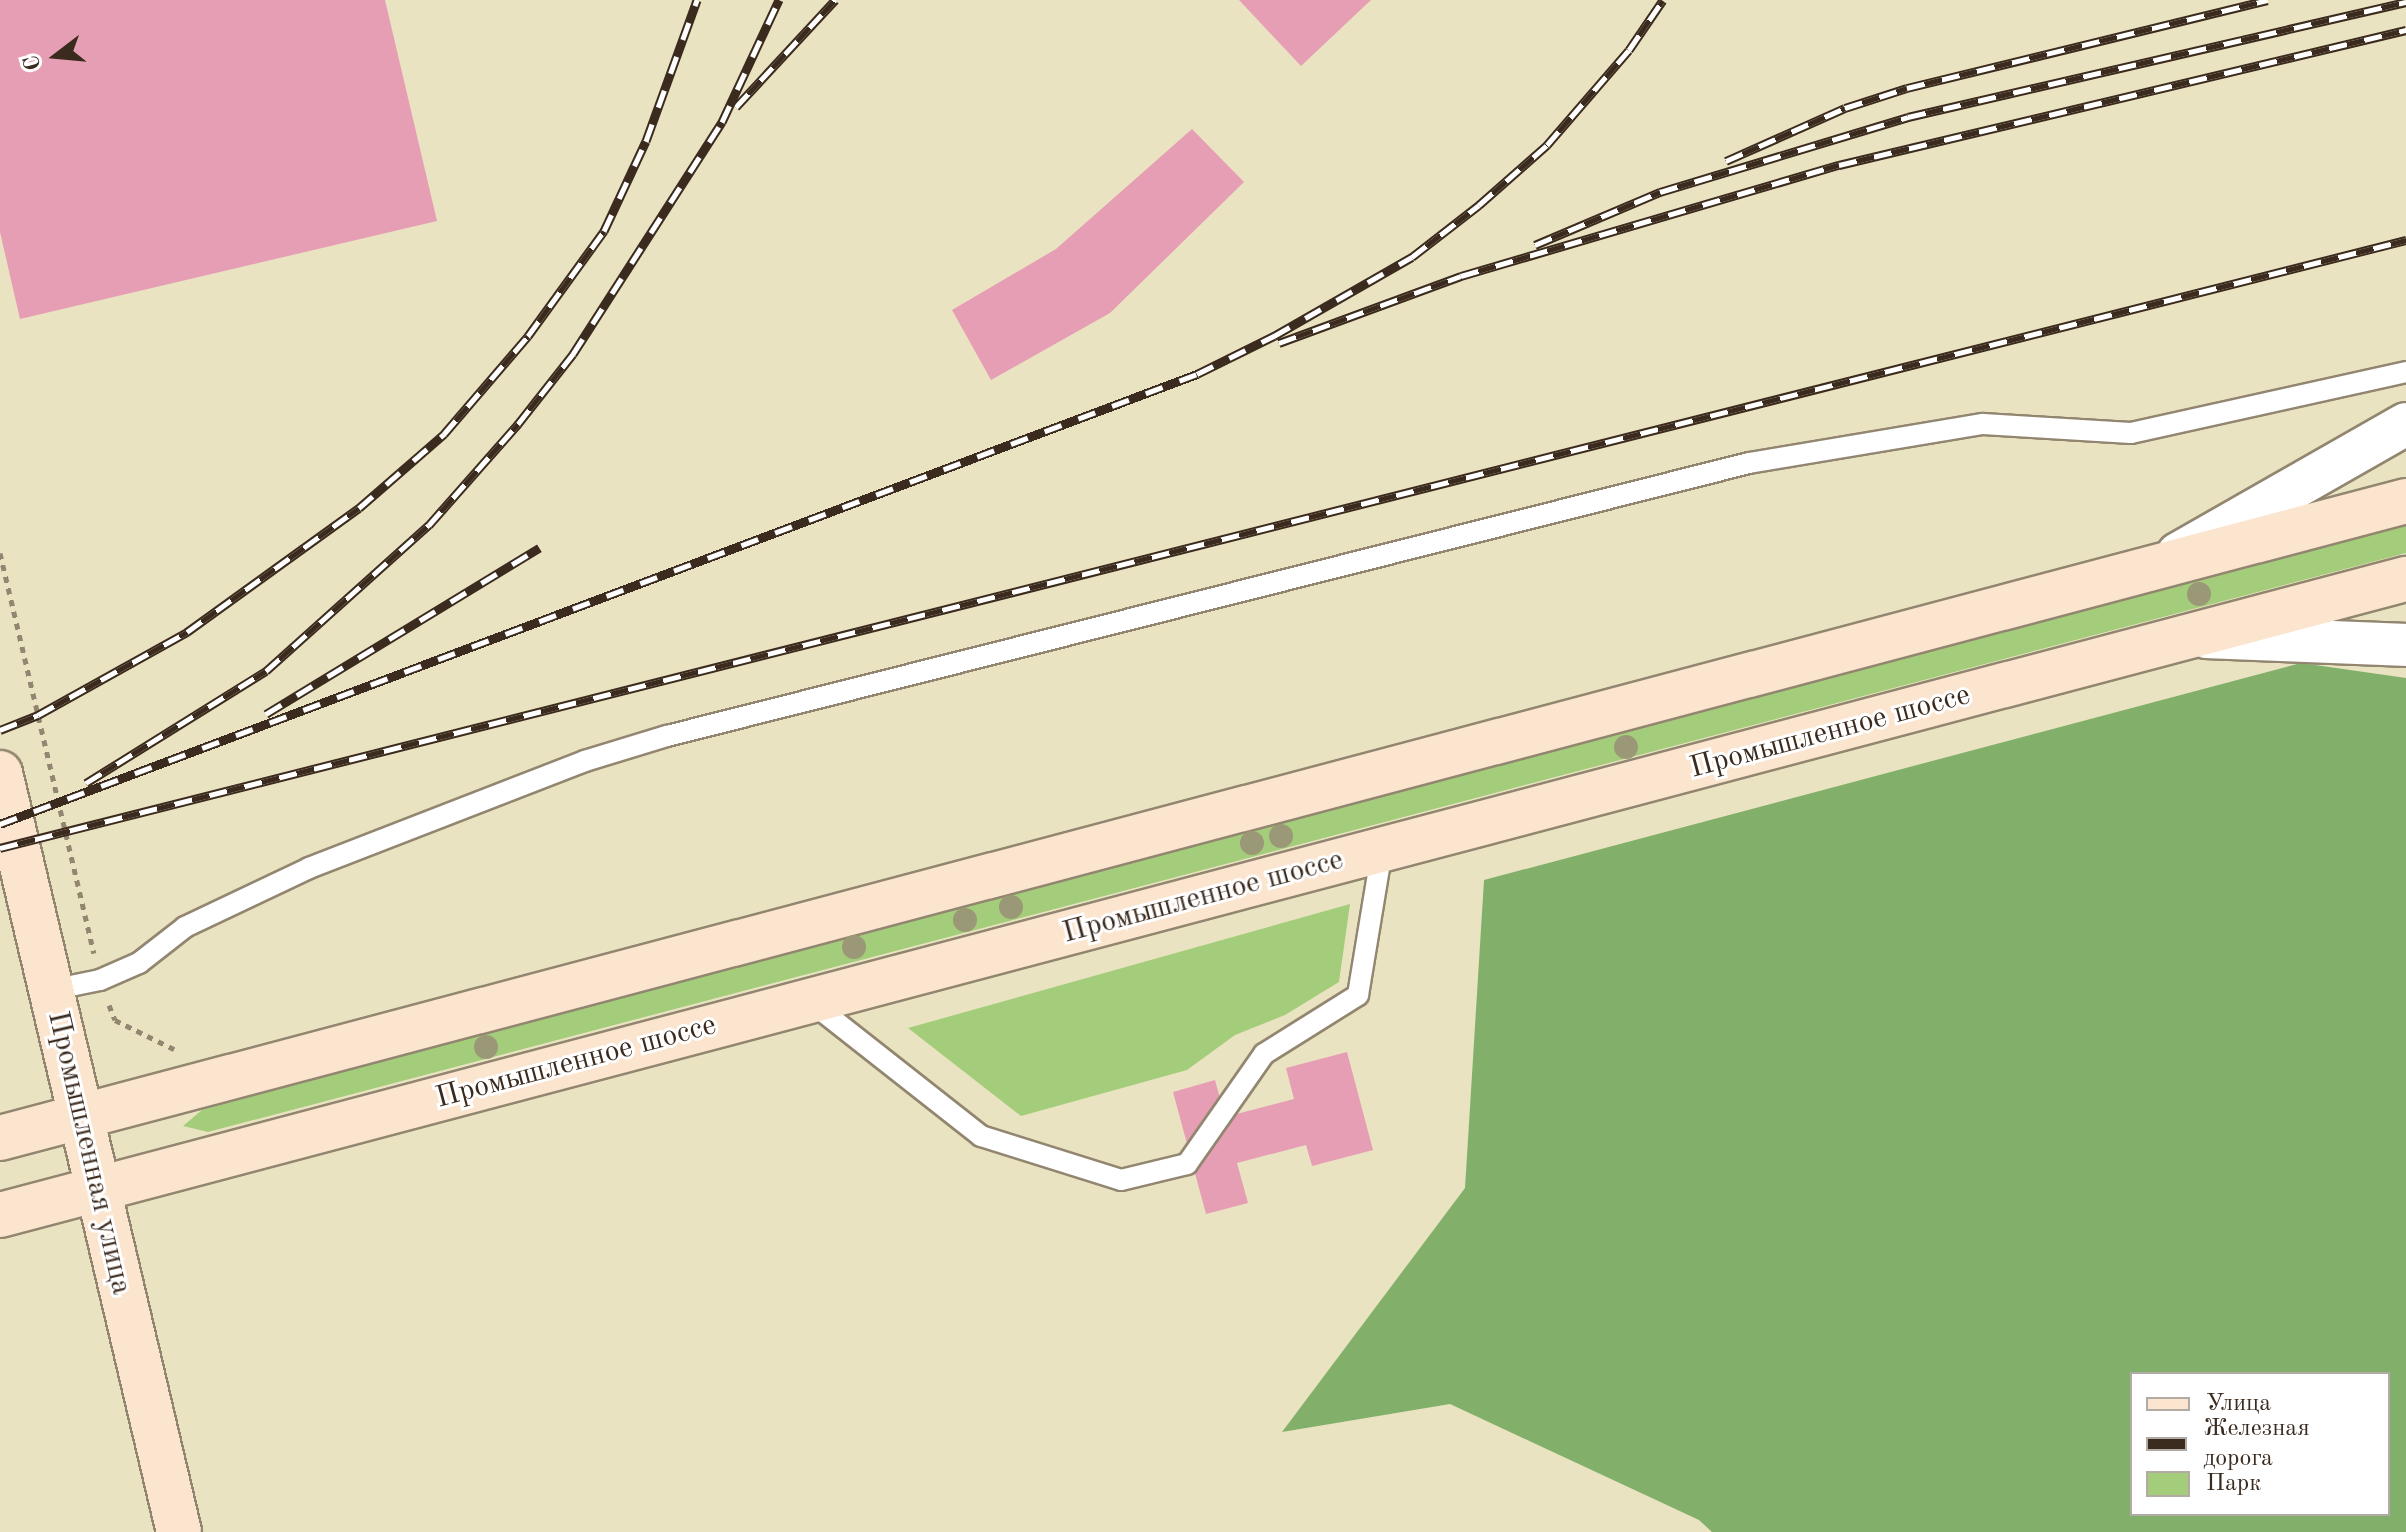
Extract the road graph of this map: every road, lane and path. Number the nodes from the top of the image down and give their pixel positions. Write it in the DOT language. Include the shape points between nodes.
graph roads {
  1 [pos="2406,372"];
  2 [pos="2406,424"];
  3 [pos="2406,501"];
  4 [pos="0,553"];
  5 [pos="2163,563"];
  6 [pos="2406,579"];
  7 [pos="2189,637"];
  8 [pos="2406,645"];
  9 [pos="0,773"];
  10 [pos="1382,850"];
  11 [pos="100,980"];
  12 [pos="51,990"];
  13 [pos="809,1000"];
  14 [pos="178,1051"];
  15 [pos="80,1115"];
  16 [pos="0,1138"];
  17 [pos="98,1189"];
  18 [pos="0,1215"];
  19 [pos="179,1532"];
  1 -- 11 [label="lane" via="2131,433 1983,424 1749,463 667,736 585,761 309,868 185,927 139,963"];
  2 -- 5 [label="street"];
  3 -- 5 [label="main road"];
  4 -- 11 [label="path"];
  5 -- 15 [label="main road"];
  6 -- 7 [label="main road, Промышленное шоссе"];
  7 -- 8 [label="street"];
  7 -- 10 [label="main road, Промышленное шоссе"];
  9 -- 12 [label="main road, Промышленная улица"];
  10 -- 13 [label="main road, Промышленное шоссе"];
  10 -- 13 [label="lane" via="1358,995 1264,1054 1187,1164 1121,1180 981,1136"];
  11 -- 12 [label="lane"];
  11 -- 14 [label="path" via="115,1020"];
  12 -- 15 [label="main road, Промышленная улица"];
  13 -- 17 [label="main road, Промышленное шоссе"];
  15 -- 16 [label="main road"];
  15 -- 17 [label="main road, Промышленная улица"];
  17 -- 18 [label="main road, Промышленное шоссе"];
  17 -- 19 [label="main road, Промышленная улица"];
}
